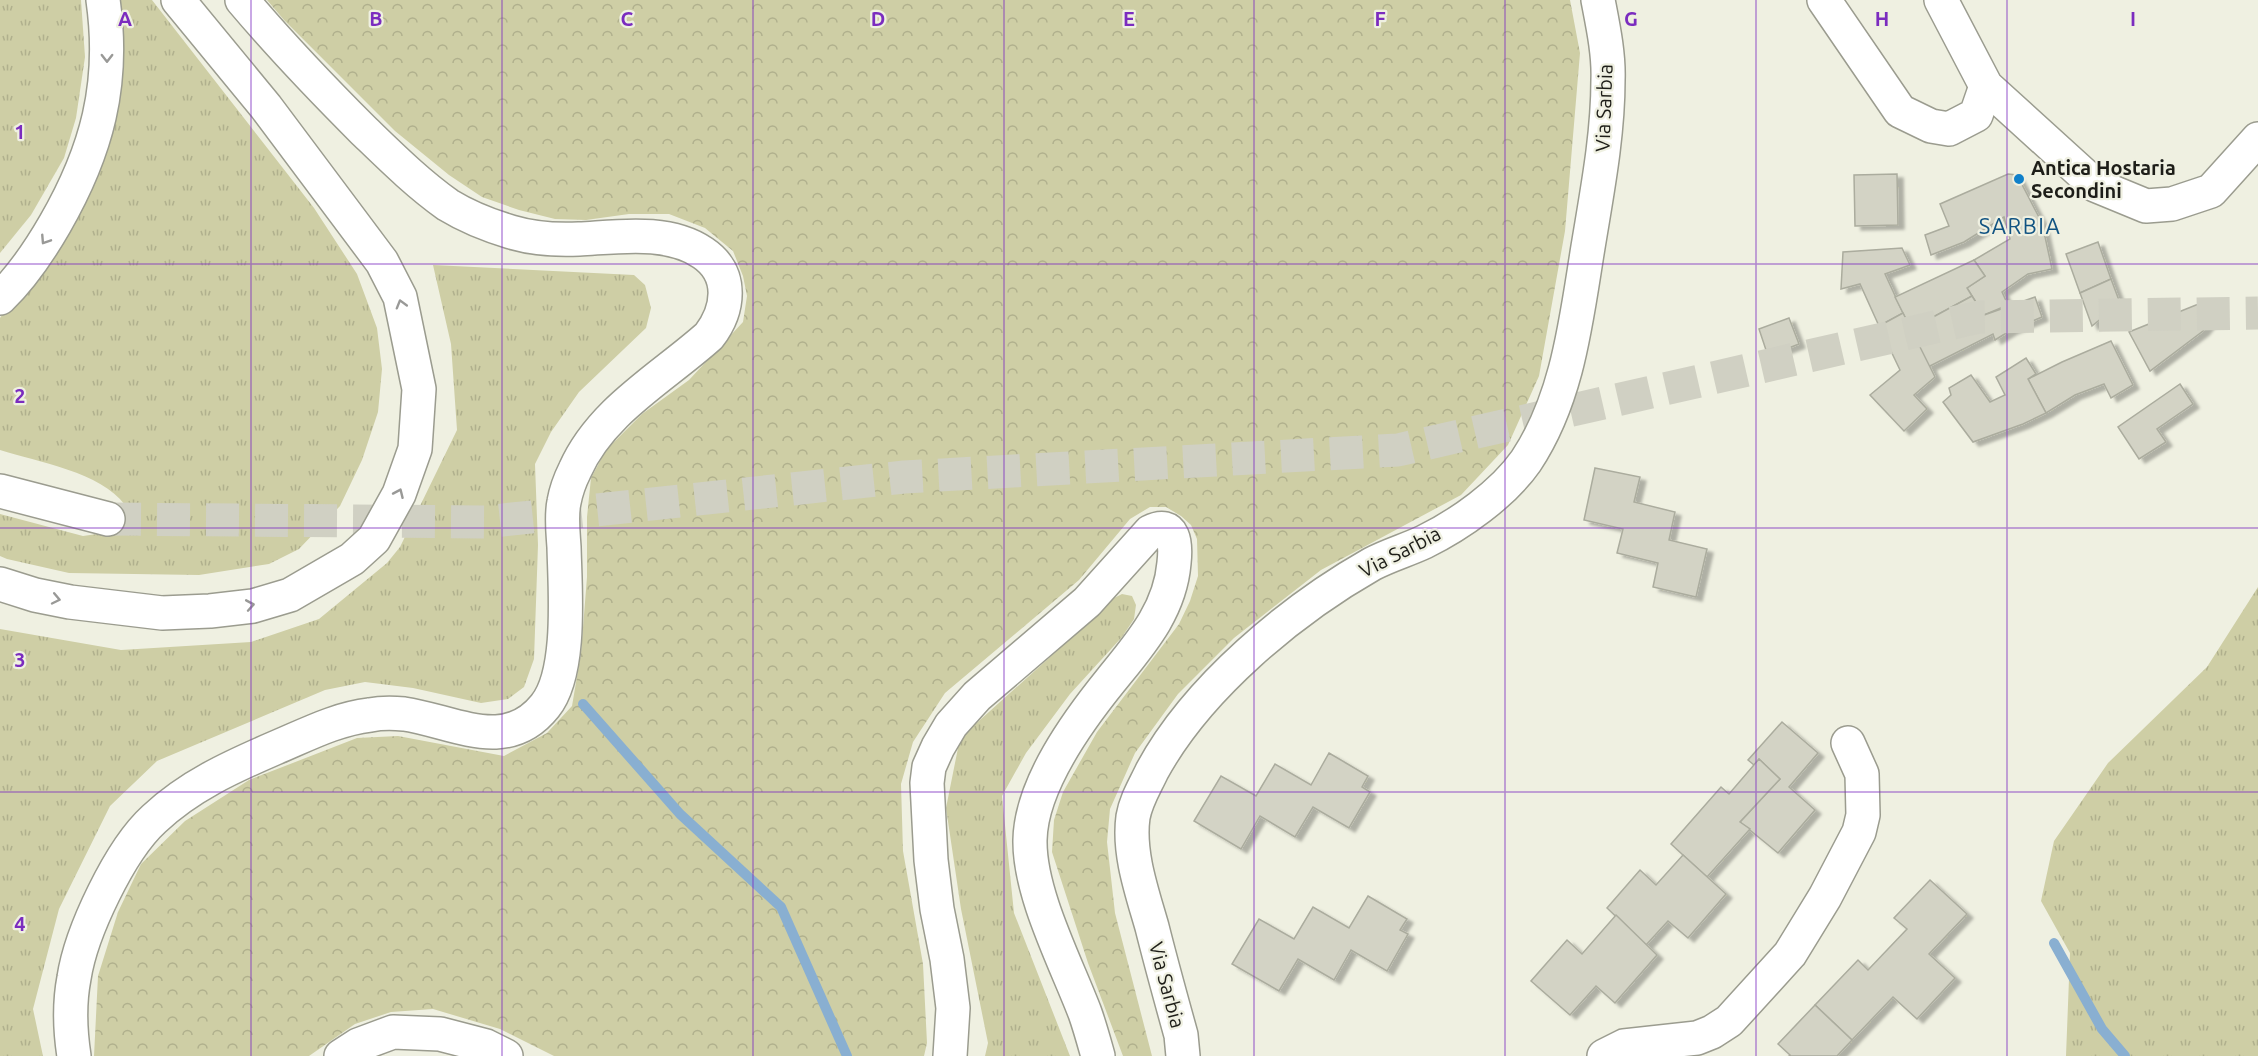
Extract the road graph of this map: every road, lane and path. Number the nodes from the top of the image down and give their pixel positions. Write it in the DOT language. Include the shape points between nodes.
graph roads {
  1 [pos="103,0"];
  2 [pos="178,0"];
  3 [pos="242,0"];
  4 [pos="1598,0"];
  5 [pos="1824,0"];
  6 [pos="1941,0"];
  7 [pos="1986,86"];
  8 [pos="2258,139"];
  9 [pos="0,298"];
  10 [pos="0,491"];
  11 [pos="108,519"];
  12 [pos="0,584"];
  13 [pos="1848,742"];
  14 [pos="74,1056"];
  15 [pos="341,1056"];
  16 [pos="506,1056"];
  17 [pos="950,1056"];
  18 [pos="1098,1056"];
  19 [pos="1183,1056"];
  20 [pos="1604,1056"];
  1 -- 9 [label="main road, one-way" via="107,68 89,155 46,240"];
  12 -- 2 [label="main road, one-way" via="70,602 162,613 253,606 290,595 352,560 374,539 399,494 415,449 419,389 400,297 382,262 266,107"];
  3 -- 14 [label="main road" via="332,99 396,162 449,205 511,232 577,239 670,239 683,243 702,251 719,270 725,287 725,307 709,336 608,420 576,468 563,504 562,663 546,705 521,728 504,732 471,730 401,714 337,721 209,778 178,800 136,837 113,874 89,928 74,976 70,1005"];
  4 -- 19 [label="main road, Via Sarbia" via="1608,78 1604,145 1563,381 1536,443 1513,477 1487,501 1426,540 1377,561 1330,588 1251,653 1194,708 1165,747 1140,795 1133,817 1133,851"];
  5 -- 7 [label="main road" via="1900,111 1930,126 1949,129 1976,115"];
  6 -- 7 [label="main road"];
  7 -- 8 [label="main road" via="2095,185 2146,206 2172,204 2211,191"];
  10 -- 11 [label="main road"];
  13 -- 20 [label="main road" via="1862,774 1863,815 1859,832 1790,954 1729,1021 1712,1032 1697,1038 1624,1046"];
  15 -- 16 [label="main road" via="393,1032 440,1034 486,1046"];
  17 -- 18 [label="main road" via="953,1008 931,860 929,766 951,725 976,696 1087,602 1150,532 1165,528 1173,535 1175,550 1173,580 1162,611 1075,729 1051,769 1033,815 1032,865 1046,916 1086,1014"];
}
